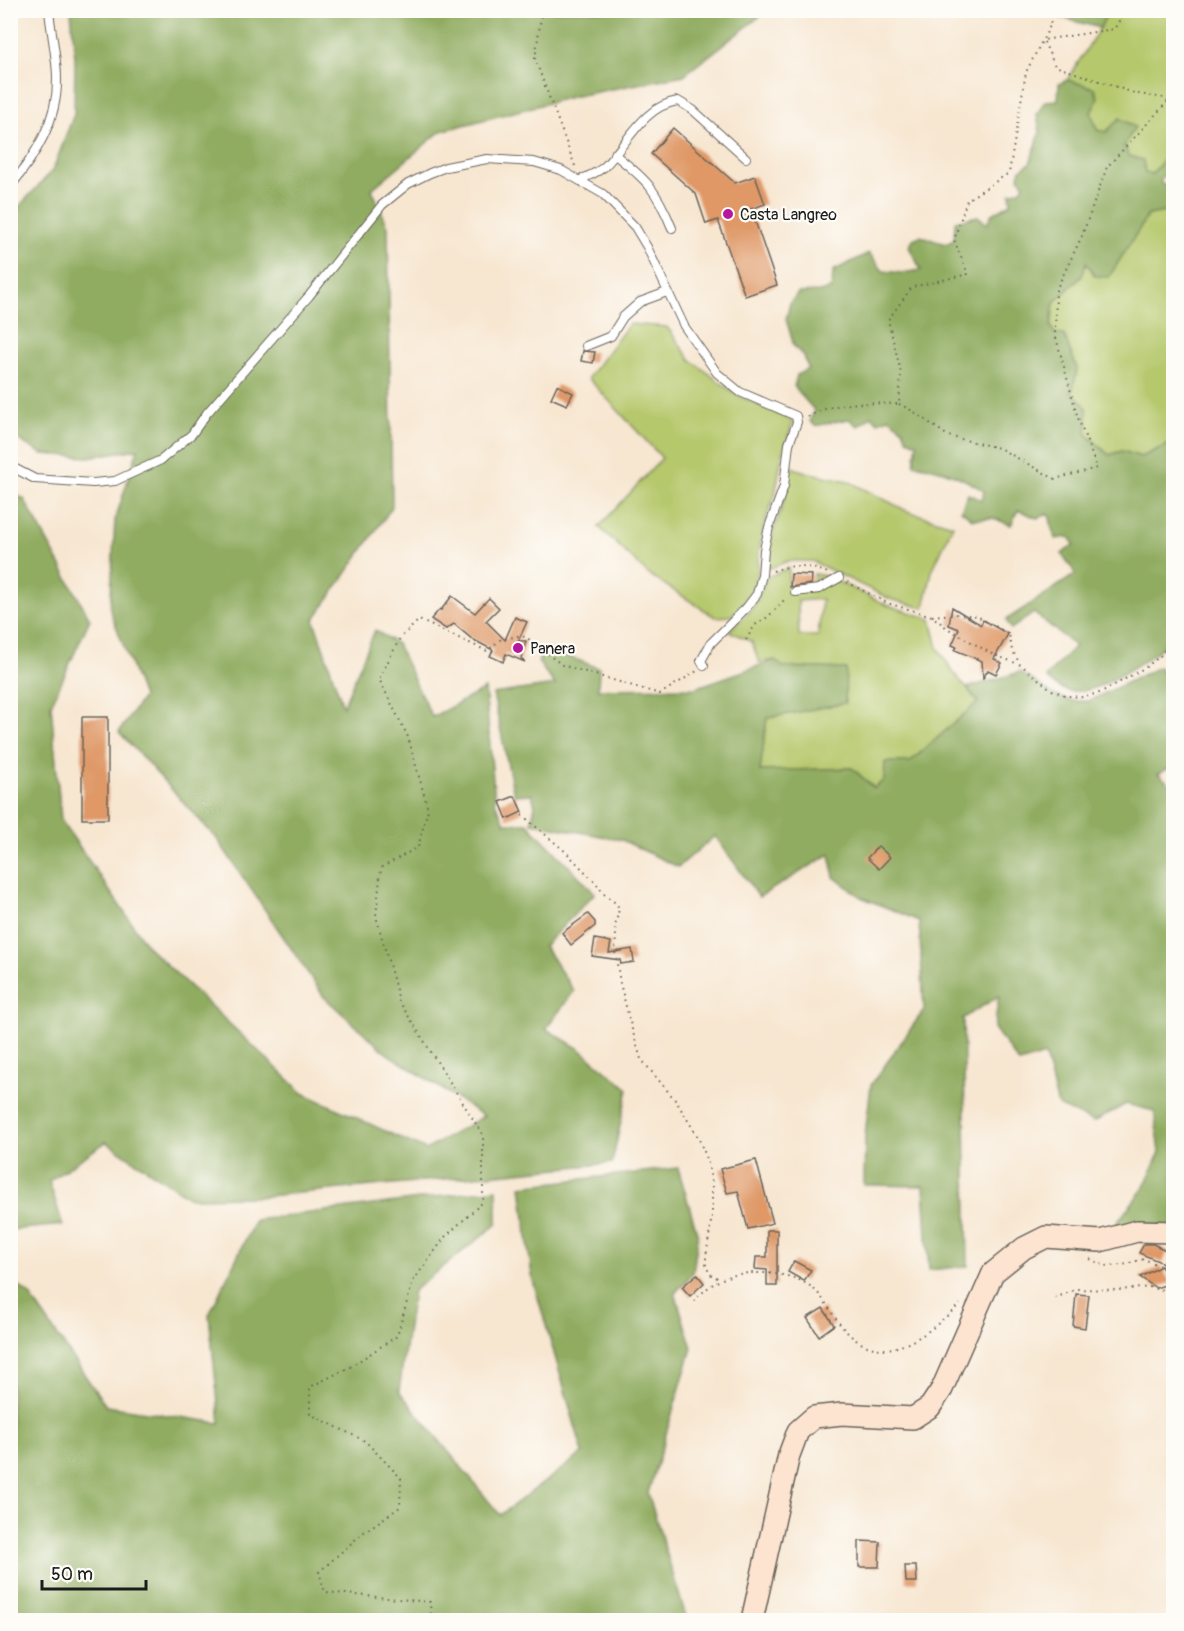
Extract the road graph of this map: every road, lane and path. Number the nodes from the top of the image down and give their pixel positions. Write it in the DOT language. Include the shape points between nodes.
graph roads {
  1 [pos="49,10"];
  2 [pos="542,10"];
  3 [pos="1048,10"];
  4 [pos="1126,10"];
  5 [pos="1043,40"];
  6 [pos="614,154"];
  7 [pos="746,158"];
  8 [pos="580,180"];
  9 [pos="10,187"];
  10 [pos="672,228"];
  11 [pos="667,292"];
  12 [pos="586,346"];
  13 [pos="899,404"];
  14 [pos="797,422"];
  15 [pos="10,465"];
  16 [pos="762,575"];
  17 [pos="839,578"];
  18 [pos="795,592"];
  19 [pos="932,616"];
  20 [pos="1173,637"];
  21 [pos="746,640"];
  22 [pos="1021,665"];
  23 [pos="704,666"];
  24 [pos="522,815"];
  25 [pos="1173,1232"];
  26 [pos="1077,1239"];
  27 [pos="1173,1277"];
  28 [pos="721,1280"];
  29 [pos="1173,1288"];
  30 [pos="966,1297"];
  31 [pos="1055,1298"];
  32 [pos="694,1301"];
  33 [pos="431,1620"];
  34 [pos="752,1620"];
  1 -- 9 [label="lane" via="58,80 52,115 39,148"];
  2 -- 8 [label="path" via="535,58"];
  3 -- 5 [label="path" via="1051,24"];
  4 -- 5 [label="path" via="1114,28"];
  5 -- 13 [label="path" via="1026,72 1009,173 967,200 954,240 968,274 912,287 888,320 901,372"];
  5 -- 13 [label="path" via="1055,66 1134,93 1170,99 1107,167 1082,236 1056,290 1055,334 1078,418 1097,468 1055,479 999,448 948,436"];
  6 -- 7 [label="lane" via="648,115 660,106 678,101"];
  6 -- 8 [label="lane" via="604,168"];
  6 -- 10 [label="lane" via="651,185"];
  8 -- 11 [label="lane" via="603,194 635,227"];
  8 -- 15 [label="lane" via="534,162 487,159 446,167 408,184 382,205 192,434 161,460 115,480 93,483 35,479"];
  11 -- 12 [label="lane" via="640,302 623,317 611,336"];
  11 -- 14 [label="lane" via="684,326 717,373 740,392 796,416"];
  13 -- 14 [label="path" via="851,403 822,408"];
  14 -- 16 [label="lane" via="789,444 784,486 769,527"];
  16 -- 17 [label="path" via="791,564"];
  16 -- 23 [label="lane" via="757,594 747,608 711,643 701,661"];
  17 -- 18 [label="lane" via="819,589"];
  17 -- 19 [label="path" via="887,603"];
  18 -- 21 [label="path" via="755,626"];
  19 -- 22 [label="path" via="992,654"];
  19 -- 22 [label="path" via="977,616 1009,634"];
  20 -- 22 [label="path" via="1160,656 1146,667 1099,693 1082,697 1052,690"];
  23 -- 33 [label="path" via="660,694 562,665 526,637 500,639 487,651 419,620 400,638 379,679 408,737 428,809 418,847 381,868 376,916 399,1000 483,1135 483,1202 446,1238 413,1281 397,1336 310,1387 310,1414 365,1441 401,1478 400,1507 364,1532 319,1572 325,1592 430,1602"];
  24 -- 28 [label="path" via="566,852 617,904 615,951 631,1026 641,1059 676,1101 707,1160 712,1215 706,1266 710,1274"];
  25 -- 26 [label="street" via="1137,1231 1100,1240"];
  26 -- 27 [label="path" via="1086,1255 1098,1264 1124,1265 1144,1259"];
  26 -- 34 [label="street" via="1046,1237 1024,1248 993,1273 942,1389 930,1407 913,1418 842,1414 814,1417 798,1431 789,1455"];
  28 -- 30 [label="path" via="743,1273 775,1273 806,1284 850,1335 879,1350 913,1341"];
  28 -- 32 [label="path"];
  29 -- 31 [label="path" via="1077,1289"];
}
